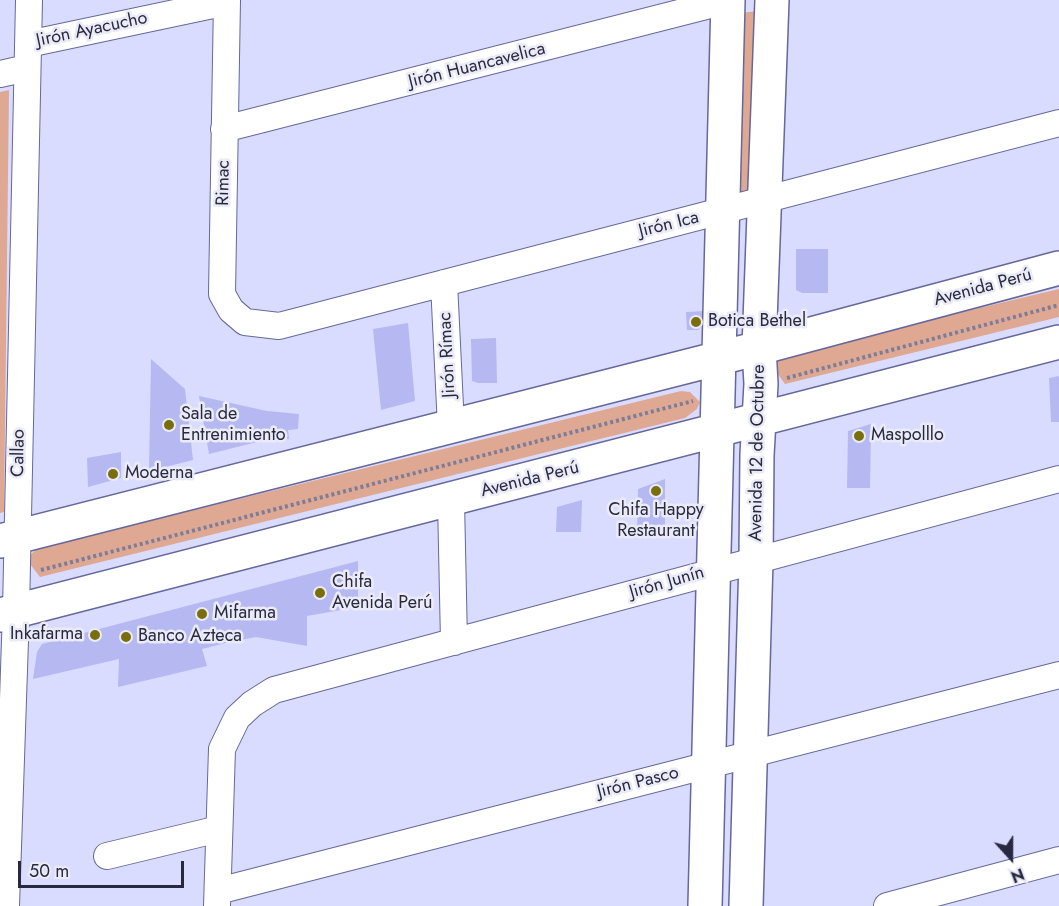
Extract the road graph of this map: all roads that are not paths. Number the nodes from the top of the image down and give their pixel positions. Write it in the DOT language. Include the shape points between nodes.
graph roads {
  1 [pos="29,0"];
  2 [pos="729,0"];
  3 [pos="772,0"];
  4 [pos="226,1"];
  5 [pos="28,56"];
  6 [pos="0,74"];
  7 [pos="1059,123"];
  8 [pos="224,129"];
  9 [pos="764,200"];
  10 [pos="722,212"];
  11 [pos="1059,268"];
  12 [pos="444,283"];
  13 [pos="279,326"];
  14 [pos="1059,342"];
  15 [pos="759,348"];
  16 [pos="719,358"];
  17 [pos="760,420"];
  18 [pos="451,427"];
  19 [pos="717,432"];
  20 [pos="1059,479"];
  21 [pos="451,501"];
  22 [pos="8,539"];
  23 [pos="756,560"];
  24 [pos="714,570"];
  25 [pos="8,613"];
  26 [pos="454,642"];
  27 [pos="1059,675"];
  28 [pos="750,754"];
  29 [pos="709,765"];
  30 [pos="219,829"];
  31 [pos="107,856"];
  32 [pos="1059,860"];
  33 [pos="218,898"];
  34 [pos="6,906"];
  35 [pos="705,906"];
  36 [pos="746,906"];
  37 [pos="887,906"];
  1 -- 5 [label="street, Callao"];
  2 -- 8 [label="street, Jirón Huancavelica"];
  2 -- 10 [label="main road"];
  3 -- 9 [label="main road, Avenida 12 de Octubre"];
  4 -- 5 [label="street, Jirón Ayacucho"];
  4 -- 8 [label="street, Rimac"];
  5 -- 6 [label="street, Jirón Ayacucho"];
  5 -- 22 [label="street, Callao"];
  7 -- 9 [label="street, Jirón Ica"];
  8 -- 13 [label="street, Rimac" via="222,294 231,310 245,322"];
  9 -- 10 [label="street, Jirón Ica"];
  9 -- 15 [label="main road, Avenida 12 de Octubre"];
  10 -- 12 [label="street, Jirón Ica"];
  10 -- 16 [label="main road"];
  11 -- 15 [label="main road, Avenida Perú"];
  12 -- 13 [label="street, Jirón Ica"];
  12 -- 18 [label="street, Jirón Rímac"];
  14 -- 17 [label="main road, Avenida Perú"];
  15 -- 16 [label="main road, Avenida Perú"];
  15 -- 17 [label="main road, Avenida 12 de Octubre"];
  16 -- 18 [label="main road, Avenida Perú"];
  16 -- 19 [label="main road"];
  17 -- 19 [label="main road, Avenida Perú"];
  17 -- 23 [label="main road, Avenida 12 de Octubre" via="756,454"];
  18 -- 22 [label="main road, Avenida Perú"];
  19 -- 21 [label="main road, Avenida Perú"];
  19 -- 24 [label="main road"];
  20 -- 23 [label="street, Jirón Junín"];
  21 -- 25 [label="main road, Avenida Perú"];
  21 -- 26 [label="street"];
  22 -- 25 [label="street, Callao" via="16,576"];
  23 -- 24 [label="street, Jirón Junín"];
  23 -- 28 [label="main road, Avenida 12 de Octubre"];
  24 -- 26 [label="street, Jirón Junín"];
  24 -- 29 [label="main road"];
  25 -- 34 [label="street, Callao"];
  26 -- 30 [label="street, Jirón Junín" via="274,690 252,704 228,733 219,767"];
  27 -- 28 [label="street, Jirón Pasco"];
  28 -- 29 [label="street, Jirón Pasco"];
  28 -- 36 [label="main road, Avenida 12 de Octubre"];
  29 -- 33 [label="street, Jirón Pasco"];
  29 -- 35 [label="main road"];
  30 -- 31 [label="street"];
  30 -- 33 [label="street"];
  32 -- 37 [label="street"];
}
